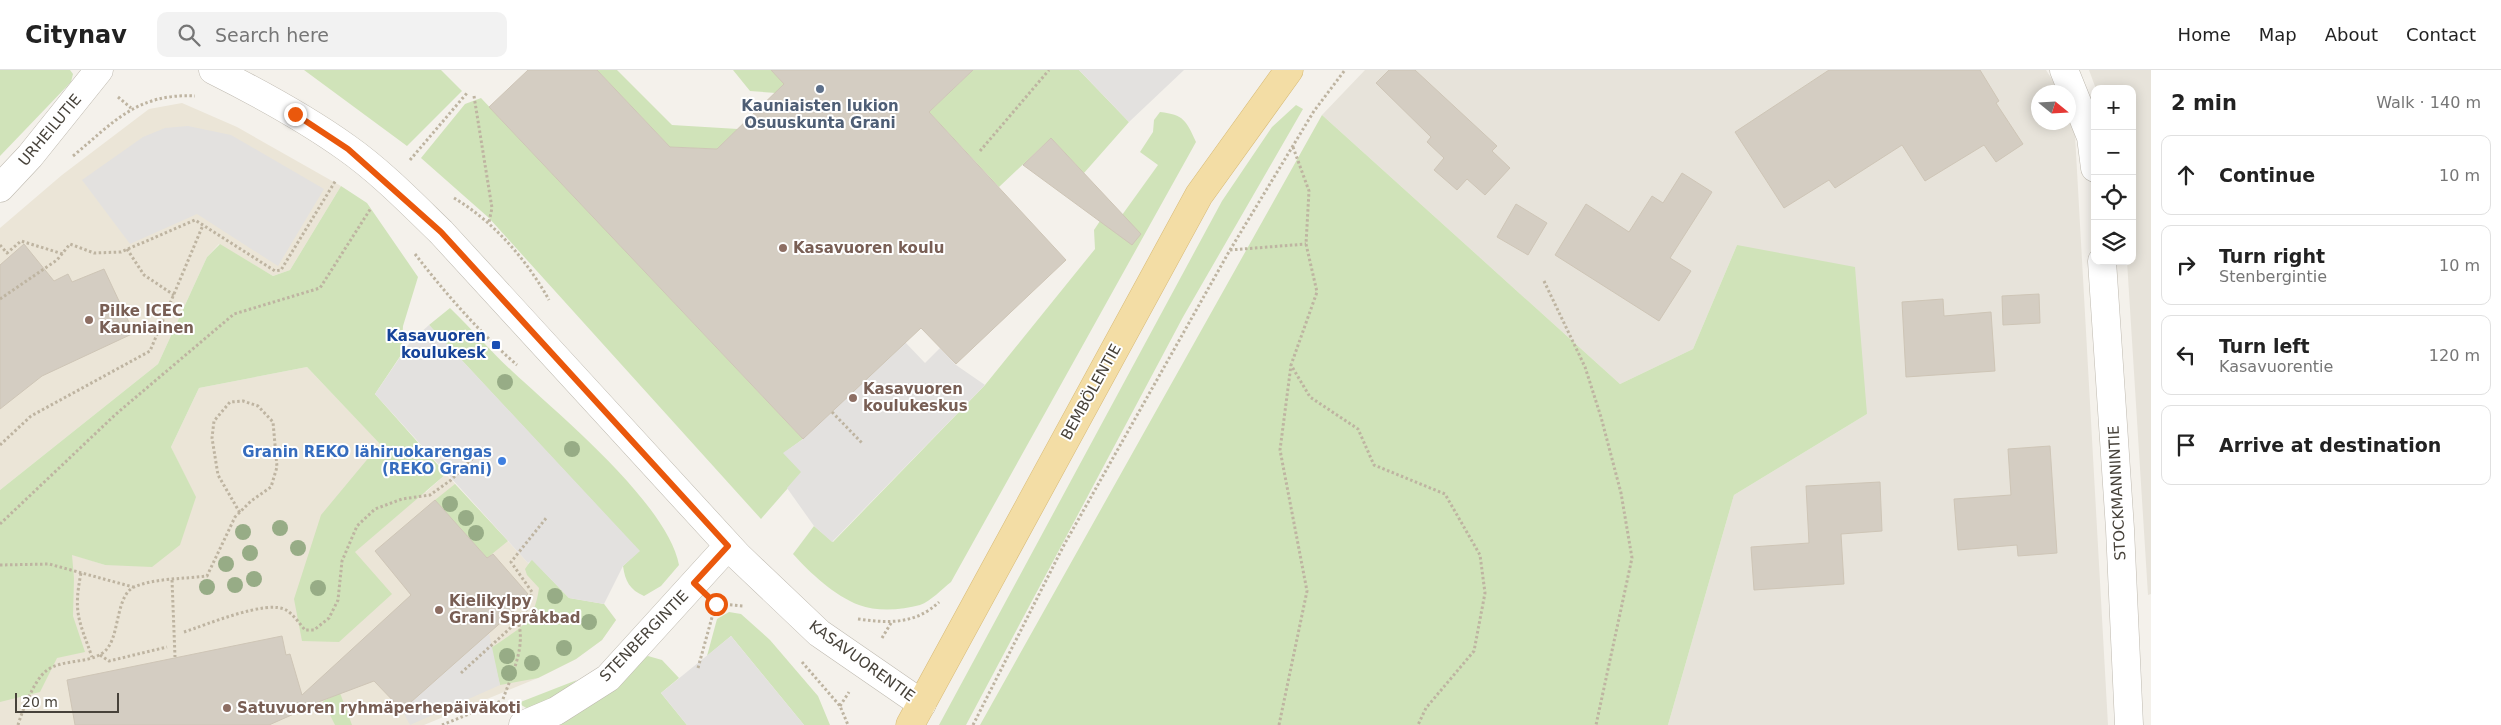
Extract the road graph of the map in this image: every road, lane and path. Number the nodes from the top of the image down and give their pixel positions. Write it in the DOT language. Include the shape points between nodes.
graph roads {
  1 [pos="99,70"];
  2 [pos="212,70"];
  3 [pos="1049,70"];
  4 [pos="1289,70"];
  5 [pos="1345,70"];
  6 [pos="2064,70"];
  7 [pos="467,93"];
  8 [pos="474,96"];
  9 [pos="203,98"];
  10 [pos="131,108"];
  11 [pos="2091,138"];
  12 [pos="1293,147"];
  13 [pos="980,151"];
  14 [pos="408,163"];
  15 [pos="341,173"];
  16 [pos="0,188"];
  17 [pos="375,202"];
  18 [pos="488,222"];
  19 [pos="203,225"];
  20 [pos="1306,244"];
  21 [pos="0,245"];
  22 [pos="411,249"];
  23 [pos="127,250"];
  24 [pos="1230,250"];
  25 [pos="63,254"];
  26 [pos="2102,265"];
  27 [pos="1544,281"];
  28 [pos="174,294"];
  29 [pos="0,299"];
  30 [pos="1291,365"];
  31 [pos="523,370"];
  32 [pos="832,412"];
  33 [pos="862,443"];
  34 [pos="0,445"];
  35 [pos="483,448"];
  36 [pos="240,513"];
  37 [pos="547,517"];
  38 [pos="0,524"];
  39 [pos="728,546"];
  40 [pos="0,565"];
  41 [pos="81,573"];
  42 [pos="172,580"];
  43 [pos="133,588"];
  44 [pos="750,612"];
  45 [pos="518,621"];
  46 [pos="184,632"];
  47 [pos="167,647"];
  48 [pos="100,655"];
  49 [pos="796,655"];
  50 [pos="92,657"];
  51 [pos="175,657"];
  52 [pos="698,668"];
  53 [pos="462,673"];
  54 [pos="512,696"];
  55 [pos="503,700"];
  56 [pos="916,715"];
  57 [pos="18,725"];
  58 [pos="442,725"];
  59 [pos="523,725"];
  60 [pos="848,725"];
  61 [pos="973,725"];
  62 [pos="1279,725"];
  63 [pos="1418,725"];
  64 [pos="1596,725"];
  65 [pos="2129,725"];
  1 -- 16 [label="street, URHEILUTIE"];
  2 -- 39 [label="street, KASAVUORENTIE" via="295,114 348,149 390,184 441,232"];
  3 -- 13 [label="path"];
  4 -- 56 [label="main road, BEMBÖLENTIE" via="1199,195"];
  5 -- 12 [label="path" via="1324,96"];
  6 -- 11 [label="street"];
  7 -- 14 [label="path"];
  8 -- 18 [label="path" via="492,208"];
  9 -- 10 [label="path" via="172,94"];
  12 -- 20 [label="path" via="1309,191"];
  12 -- 24 [label="path"];
  15 -- 19 [label="path" via="281,270 275,271"];
  17 -- 38 [label="path" via="320,288 234,314 116,414"];
  19 -- 23 [label="path" via="195,220"];
  19 -- 28 [label="path"];
  20 -- 24 [label="path"];
  20 -- 30 [label="path" via="1317,292"];
  21 -- 25 [label="path" via="7,253 22,241"];
  22 -- 31 [label="path" via="464,314"];
  23 -- 25 [label="path" via="94,253 70,244"];
  23 -- 28 [label="path" via="144,275"];
  24 -- 61 [label="path" via="1064,545"];
  25 -- 29 [label="path"];
  26 -- 65 [label="street, STOCKMANNINTIE"];
  27 -- 64 [label="path" via="1584,368 1600,417 1621,493 1632,558"];
  28 -- 34 [label="path" via="150,352 31,416"];
  30 -- 62 [label="path" via="1280,450 1307,591"];
  30 -- 63 [label="path" via="1310,397 1358,429 1374,465 1445,494 1480,555 1485,593 1474,650 1426,708"];
  32 -- 33 [label="path"];
  35 -- 46 [label="path" via="451,480 430,495 402,499 375,509 357,526 342,561 338,600 329,618 314,630 305,630 288,610 276,606 245,612"];
  36 -- 36 [label="path" via="218,475 212,438 214,421 230,402 243,401 258,406 273,422 277,467 271,487"];
  36 -- 42 [label="path" via="224,536 207,576"];
  37 -- 45 [label="path" via="511,562 532,592 528,607"];
  39 -- 56 [label="street, KASAVUORENTIE" via="819,633"];
  39 -- 59 [label="street, STENBERGINTIE" via="608,678 556,711"];
  40 -- 41 [label="path" via="48,564"];
  41 -- 43 [label="path"];
  41 -- 50 [label="path" via="77,615"];
  42 -- 43 [label="path"];
  42 -- 51 [label="path"];
  43 -- 48 [label="path" via="126,595 110,646"];
  44 -- 52 [label="path" via="743,606 716,604"];
  45 -- 53 [label="path"];
  45 -- 55 [label="path" via="522,635 515,668"];
  47 -- 48 [label="path" via="109,661"];
  48 -- 50 [label="path"];
  49 -- 60 [label="path" via="840,706"];
  50 -- 57 [label="path" via="48,669 39,677"];
  54 -- 55 [label="path"];
  55 -- 58 [label="path"];
}
